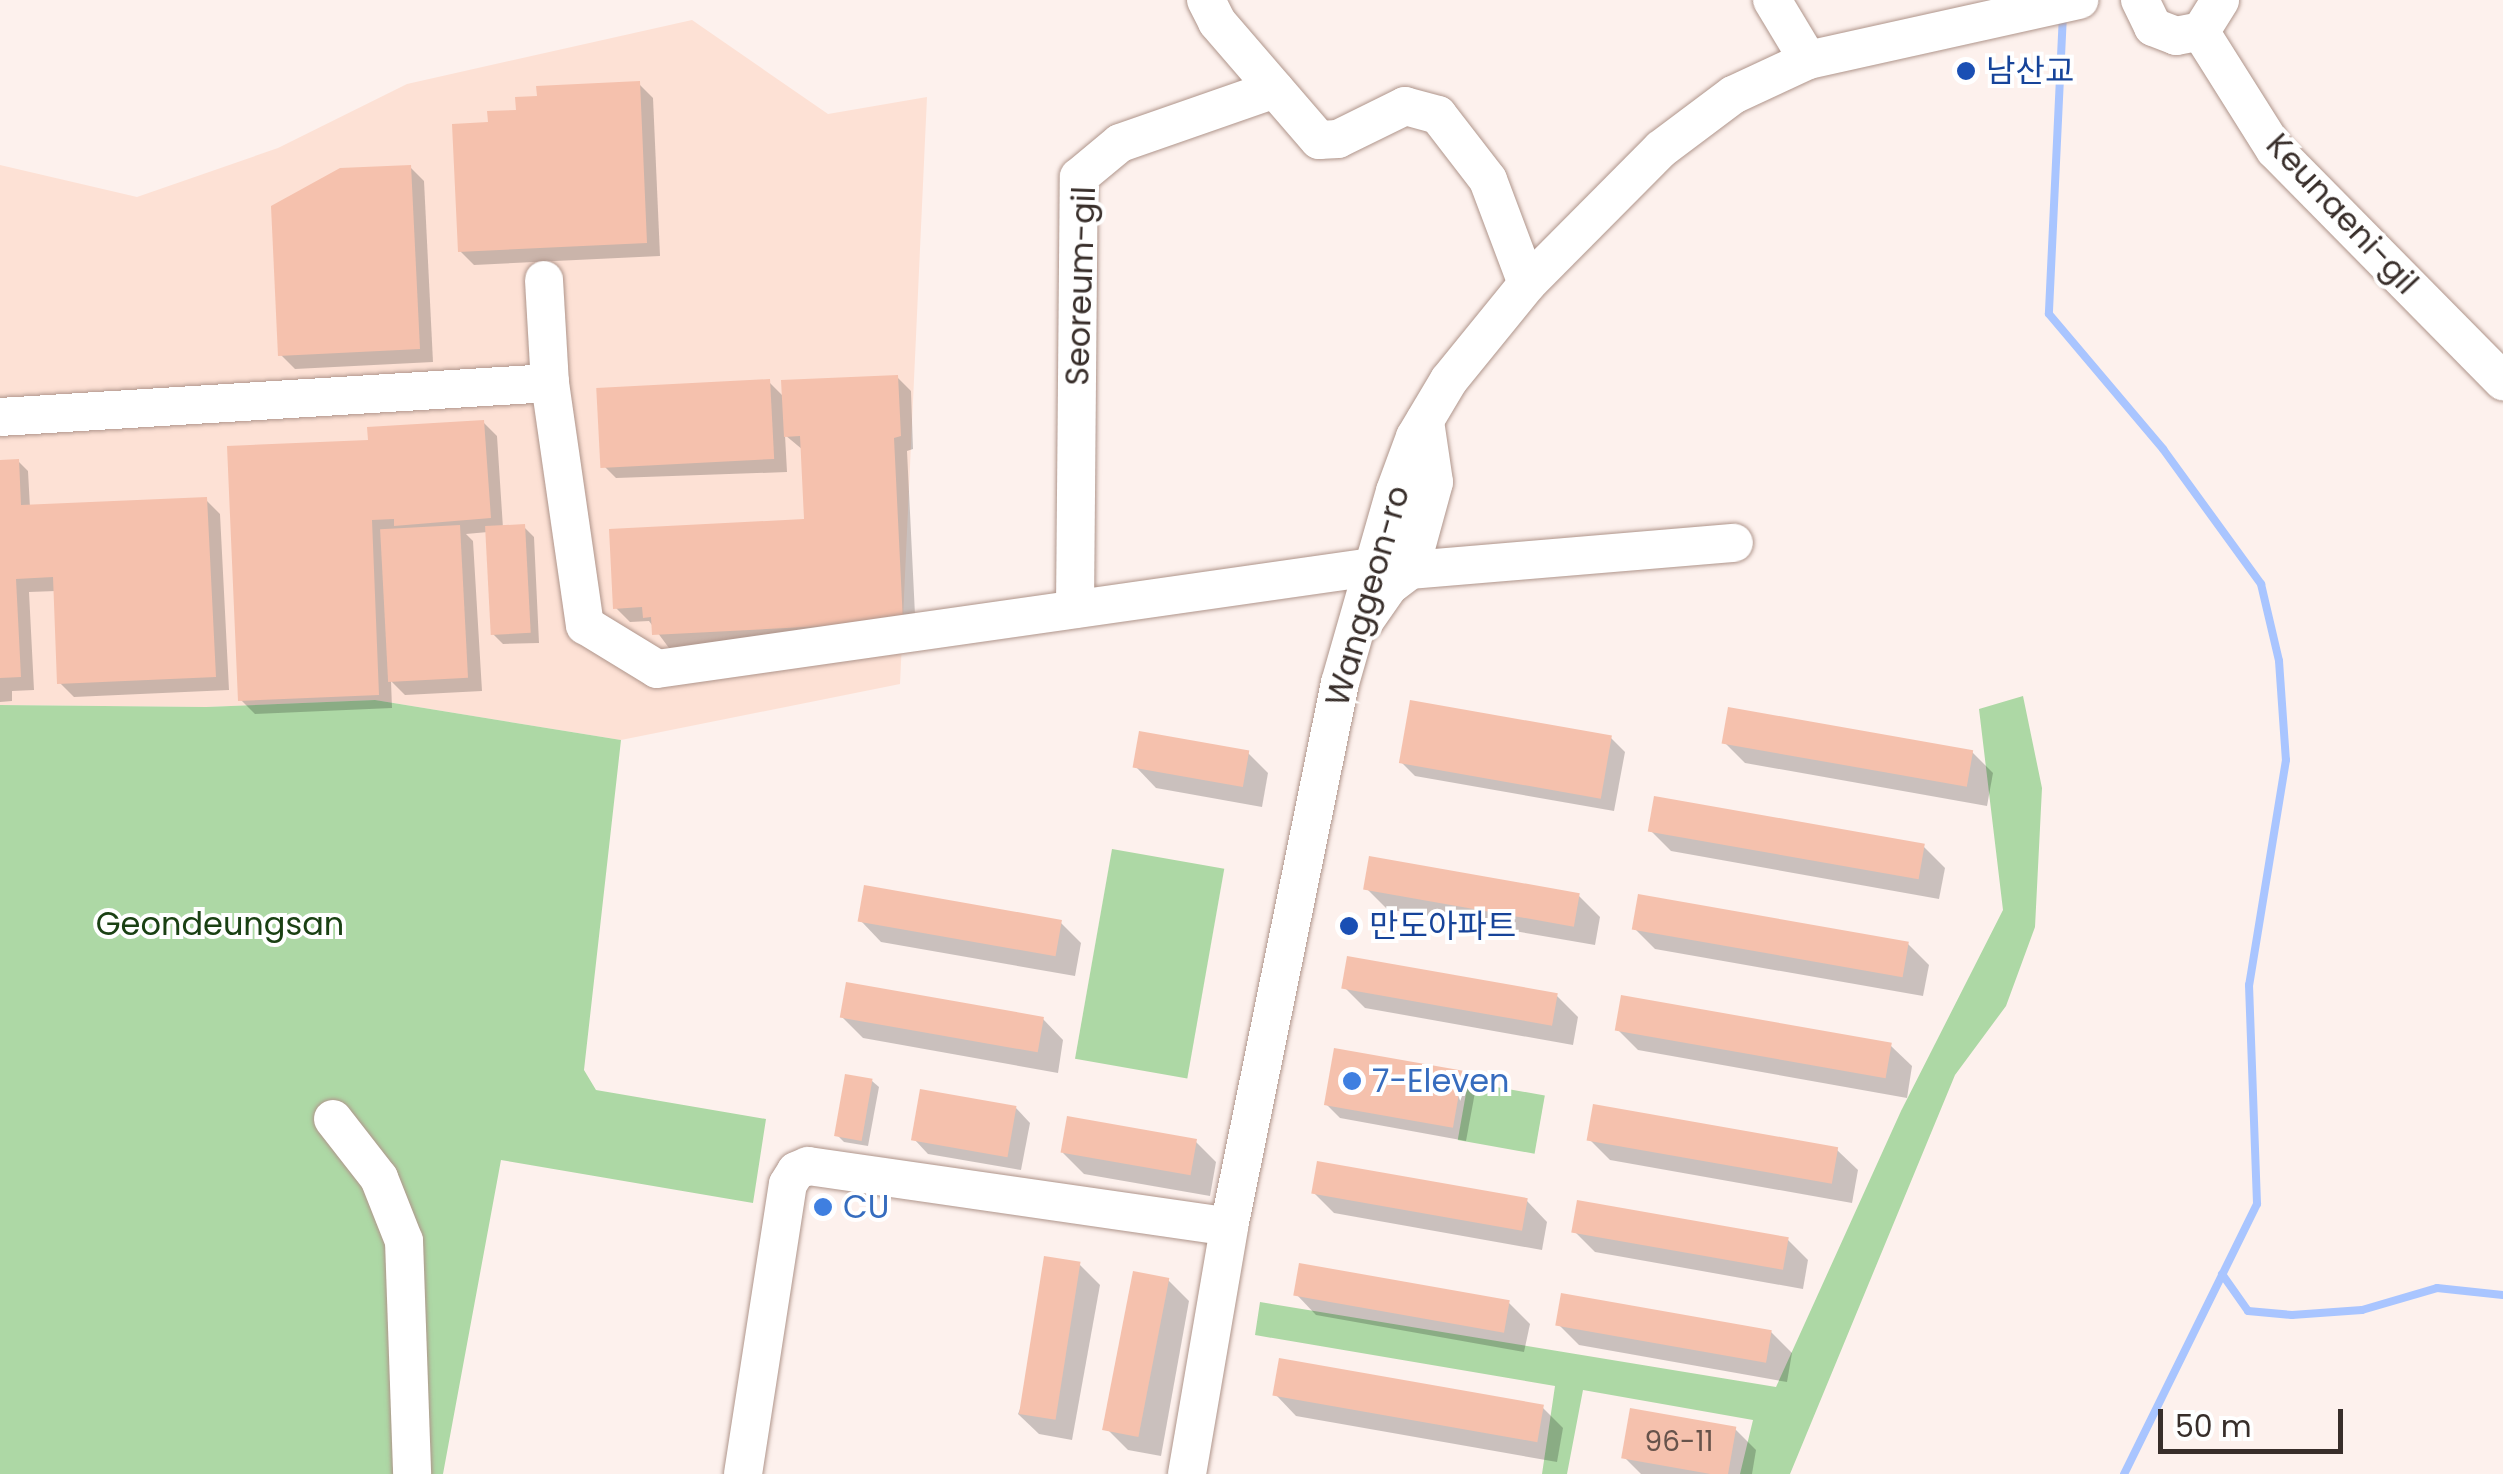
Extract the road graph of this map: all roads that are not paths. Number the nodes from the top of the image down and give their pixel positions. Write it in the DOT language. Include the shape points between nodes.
graph roads {
  1 [pos="1206,0"];
  2 [pos="1772,0"];
  3 [pos="2079,0"];
  4 [pos="2140,0"];
  5 [pos="2220,0"];
  6 [pos="2200,32"];
  7 [pos="1808,60"];
  8 [pos="1275,89"];
  9 [pos="544,280"];
  10 [pos="1527,284"];
  11 [pos="2503,380"];
  12 [pos="550,383"];
  13 [pos="0,417"];
  14 [pos="1425,421"];
  15 [pos="1734,543"];
  16 [pos="1372,567"];
  17 [pos="1410,570"];
  18 [pos="1075,609"];
  19 [pos="1352,641"];
  20 [pos="333,1119"];
  21 [pos="1229,1227"];
  22 [pos="412,1474"];
  23 [pos="744,1474"];
  24 [pos="1187,1474"];
  1 -- 8 [label="street"];
  2 -- 7 [label="street"];
  3 -- 7 [label="street, Wanggeon-ro"];
  4 -- 6 [label="street" via="2145,17 2164,34"];
  5 -- 6 [label="street"];
  6 -- 11 [label="street, Keunaeni-gil" via="2275,150"];
  7 -- 10 [label="street, Wanggeon-ro" via="1733,95 1661,149"];
  8 -- 10 [label="street" via="1320,140 1338,139 1404,106 1438,114 1488,180"];
  8 -- 18 [label="street, Seoreum-gil" via="1120,142 1079,177"];
  9 -- 12 [label="street"];
  10 -- 14 [label="street, Wanggeon-ro" via="1448,380"];
  12 -- 13 [label="street"];
  12 -- 18 [label="street" via="585,625 657,669"];
  14 -- 16 [label="street, Wanggeon-ro"];
  14 -- 17 [label="street" via="1434,482"];
  15 -- 17 [label="street"];
  16 -- 18 [label="street"];
  16 -- 19 [label="street, Wanggeon-ro"];
  17 -- 19 [label="street" via="1390,586"];
  19 -- 21 [label="street, Wanggeon-ro"];
  20 -- 22 [label="street" via="380,1178 404,1241"];
  21 -- 23 [label="street" via="808,1166 796,1171 788,1184"];
  21 -- 24 [label="street, Wanggeon-ro"];
}
